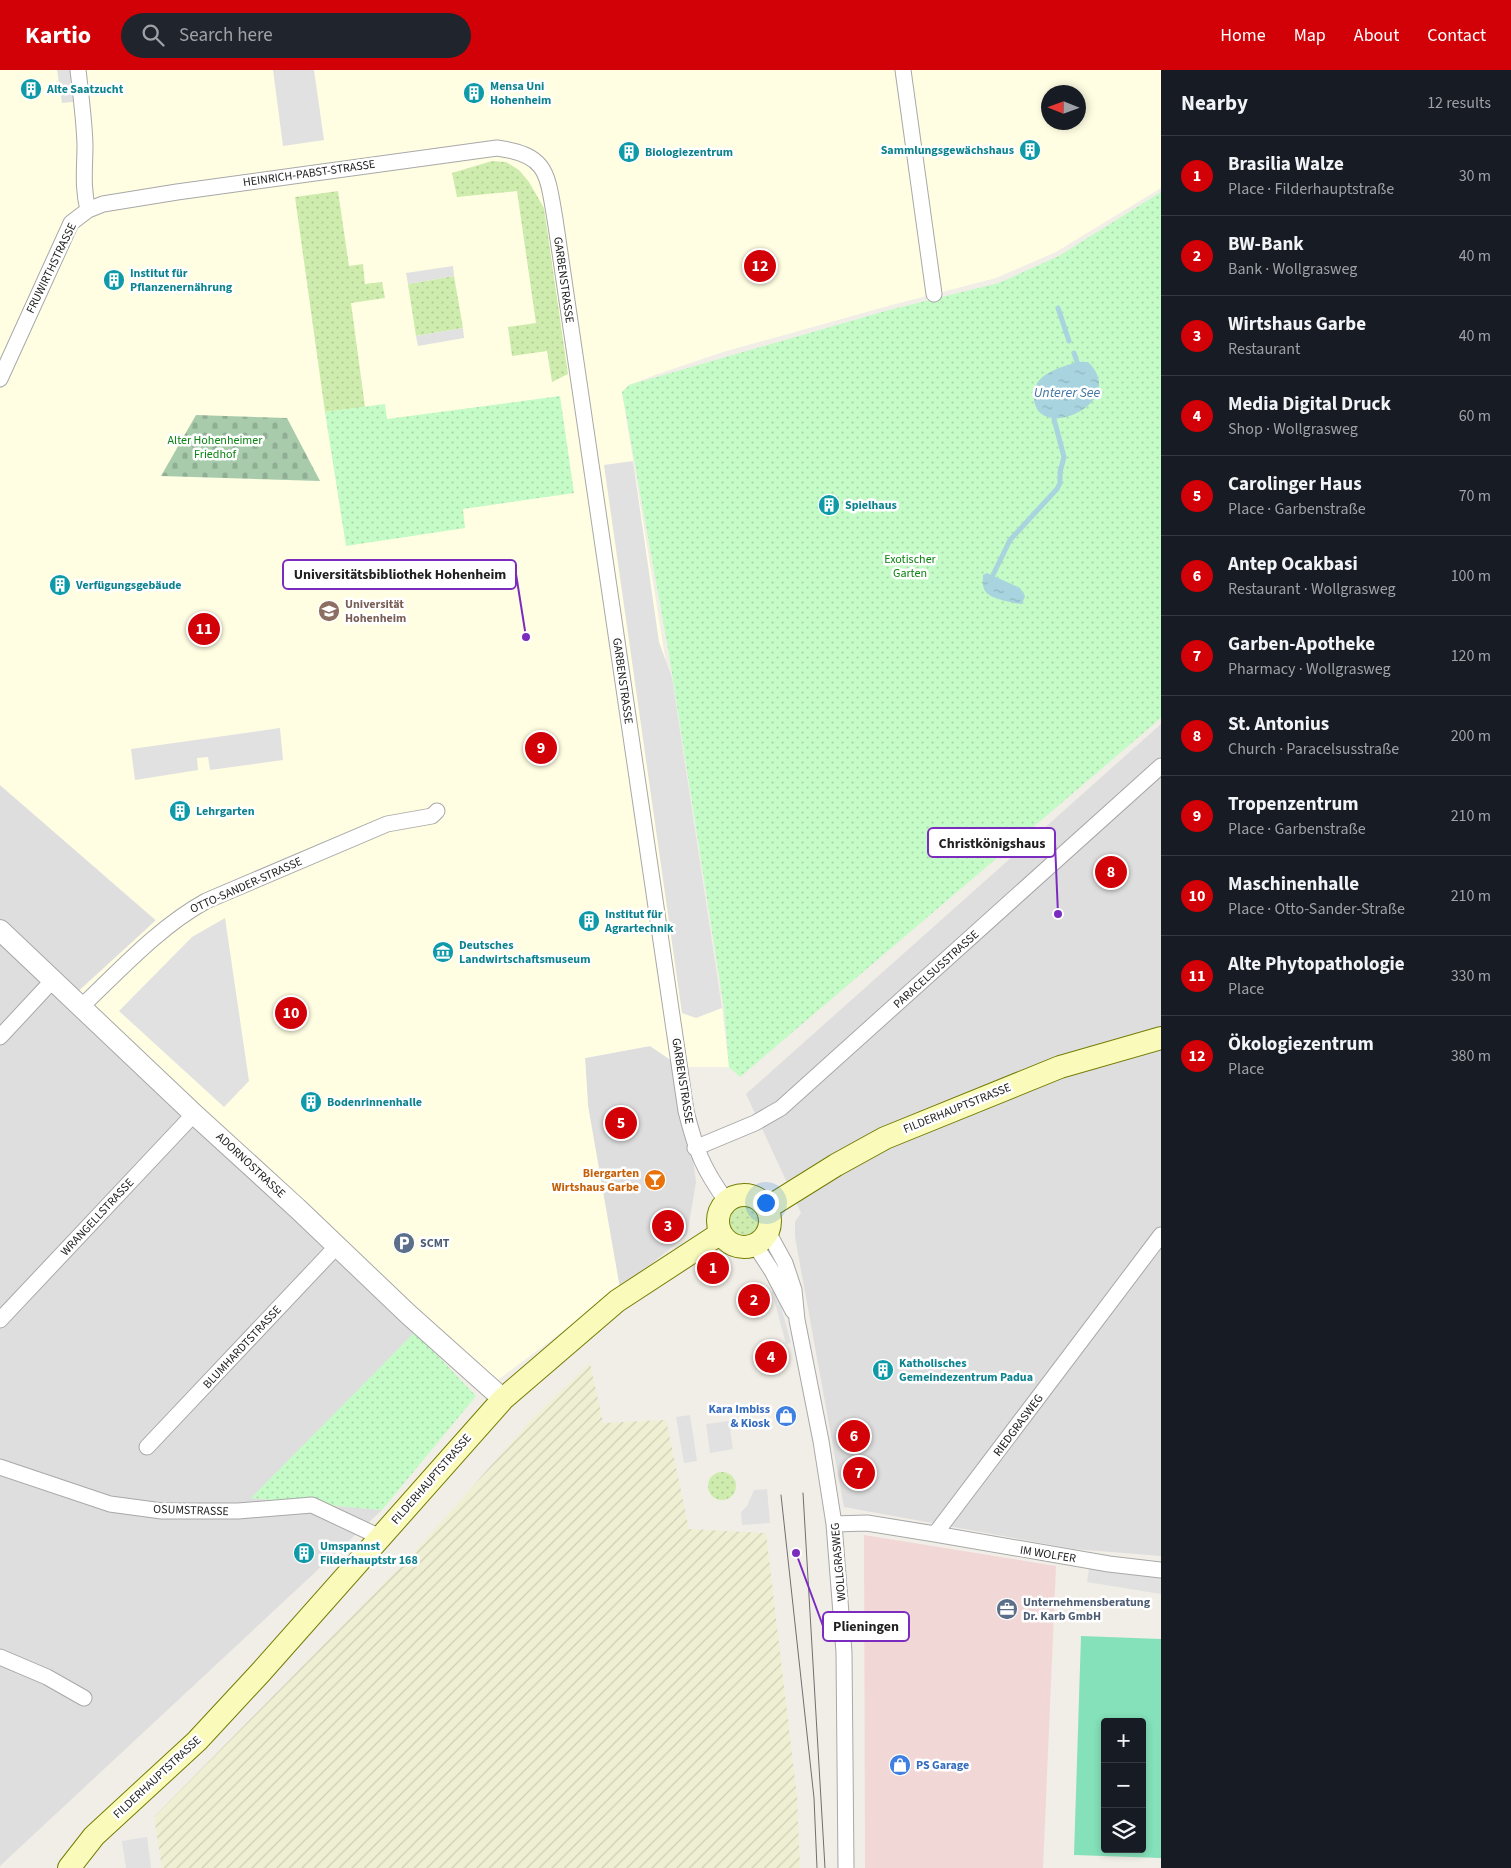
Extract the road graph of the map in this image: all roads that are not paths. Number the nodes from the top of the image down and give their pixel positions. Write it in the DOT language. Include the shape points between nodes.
graph roads {
  1 [pos="78,70"];
  2 [pos="903,70"];
  3 [pos="531,157"];
  4 [pos="88,210"];
  5 [pos="934,294"];
  6 [pos="0,379"];
  7 [pos="1161,766"];
  8 [pos="437,811"];
  9 [pos="0,930"];
  10 [pos="53,980"];
  11 [pos="81,1006"];
  12 [pos="0,1037"];
  13 [pos="1161,1038"];
  14 [pos="194,1114"];
  15 [pos="695,1148"];
  16 [pos="726,1202"];
  17 [pos="767,1208"];
  18 [pos="721,1234"];
  19 [pos="1161,1235"];
  20 [pos="761,1238"];
  21 [pos="336,1247"];
  22 [pos="0,1320"];
  23 [pos="503,1399"];
  24 [pos="147,1447"];
  25 [pos="0,1467"];
  26 [pos="834,1524"];
  27 [pos="935,1534"];
  28 [pos="380,1537"];
  29 [pos="1161,1570"];
  30 [pos="0,1657"];
  31 [pos="84,1698"];
  32 [pos="69,1868"];
  33 [pos="846,1868"];
  1 -- 4 [label="street" via="84,110 84,194"];
  2 -- 5 [label="street"];
  3 -- 4 [label="street, HEINRICH-PABST-STRASSE" via="497,148 177,192 103,204"];
  3 -- 15 [label="street, GARBENSTRASSE" via="546,175 555,219 686,1111"];
  4 -- 6 [label="street, FRUWIRTHSTRASSE" via="71,222"];
  7 -- 15 [label="street, PARACELSUSSTRASSE" via="781,1108 755,1123"];
  8 -- 11 [label="street, OTTO-SANDER-STRASSE" via="432,816 387,824 206,901 166,927"];
  9 -- 10 [label="street, ADORNOSTRASSE"];
  10 -- 11 [label="street, ADORNOSTRASSE"];
  10 -- 12 [label="street"];
  11 -- 14 [label="street, ADORNOSTRASSE"];
  13 -- 17 [label="main road, FILDERHAUPTSTRASSE" via="1060,1067 886,1138"];
  14 -- 21 [label="street, ADORNOSTRASSE" via="232,1146"];
  14 -- 22 [label="street, WRANGELLSTRASSE"];
  15 -- 16 [label="street, GARBENSTRASSE"];
  16 -- 17 [label="main road" via="734,1197 752,1196"];
  16 -- 18 [label="main road" via="719,1217"];
  17 -- 20 [label="main road" via="770,1224"];
  18 -- 20 [label="main road" via="739,1247"];
  18 -- 23 [label="main road, FILDERHAUPTSTRASSE" via="617,1301"];
  19 -- 27 [label="street, RIEDGRASWEG"];
  20 -- 26 [label="street, WOLLGRASWEG" via="772,1271 797,1320 820,1432"];
  21 -- 23 [label="street, ADORNOSTRASSE"];
  21 -- 24 [label="street, BLUMHARDTSTRASSE"];
  23 -- 28 [label="main road, FILDERHAUPTSTRASSE"];
  25 -- 28 [label="street, OSUMSTRASSE" via="110,1504 162,1511 238,1511 312,1505"];
  26 -- 27 [label="street" via="867,1523"];
  26 -- 33 [label="street, WOLLGRASWEG" via="844,1652"];
  27 -- 29 [label="street, IM WOLFER"];
  28 -- 32 [label="main road, FILDERHAUPTSTRASSE" via="197,1741 94,1836"];
  30 -- 31 [label="street"];
}
